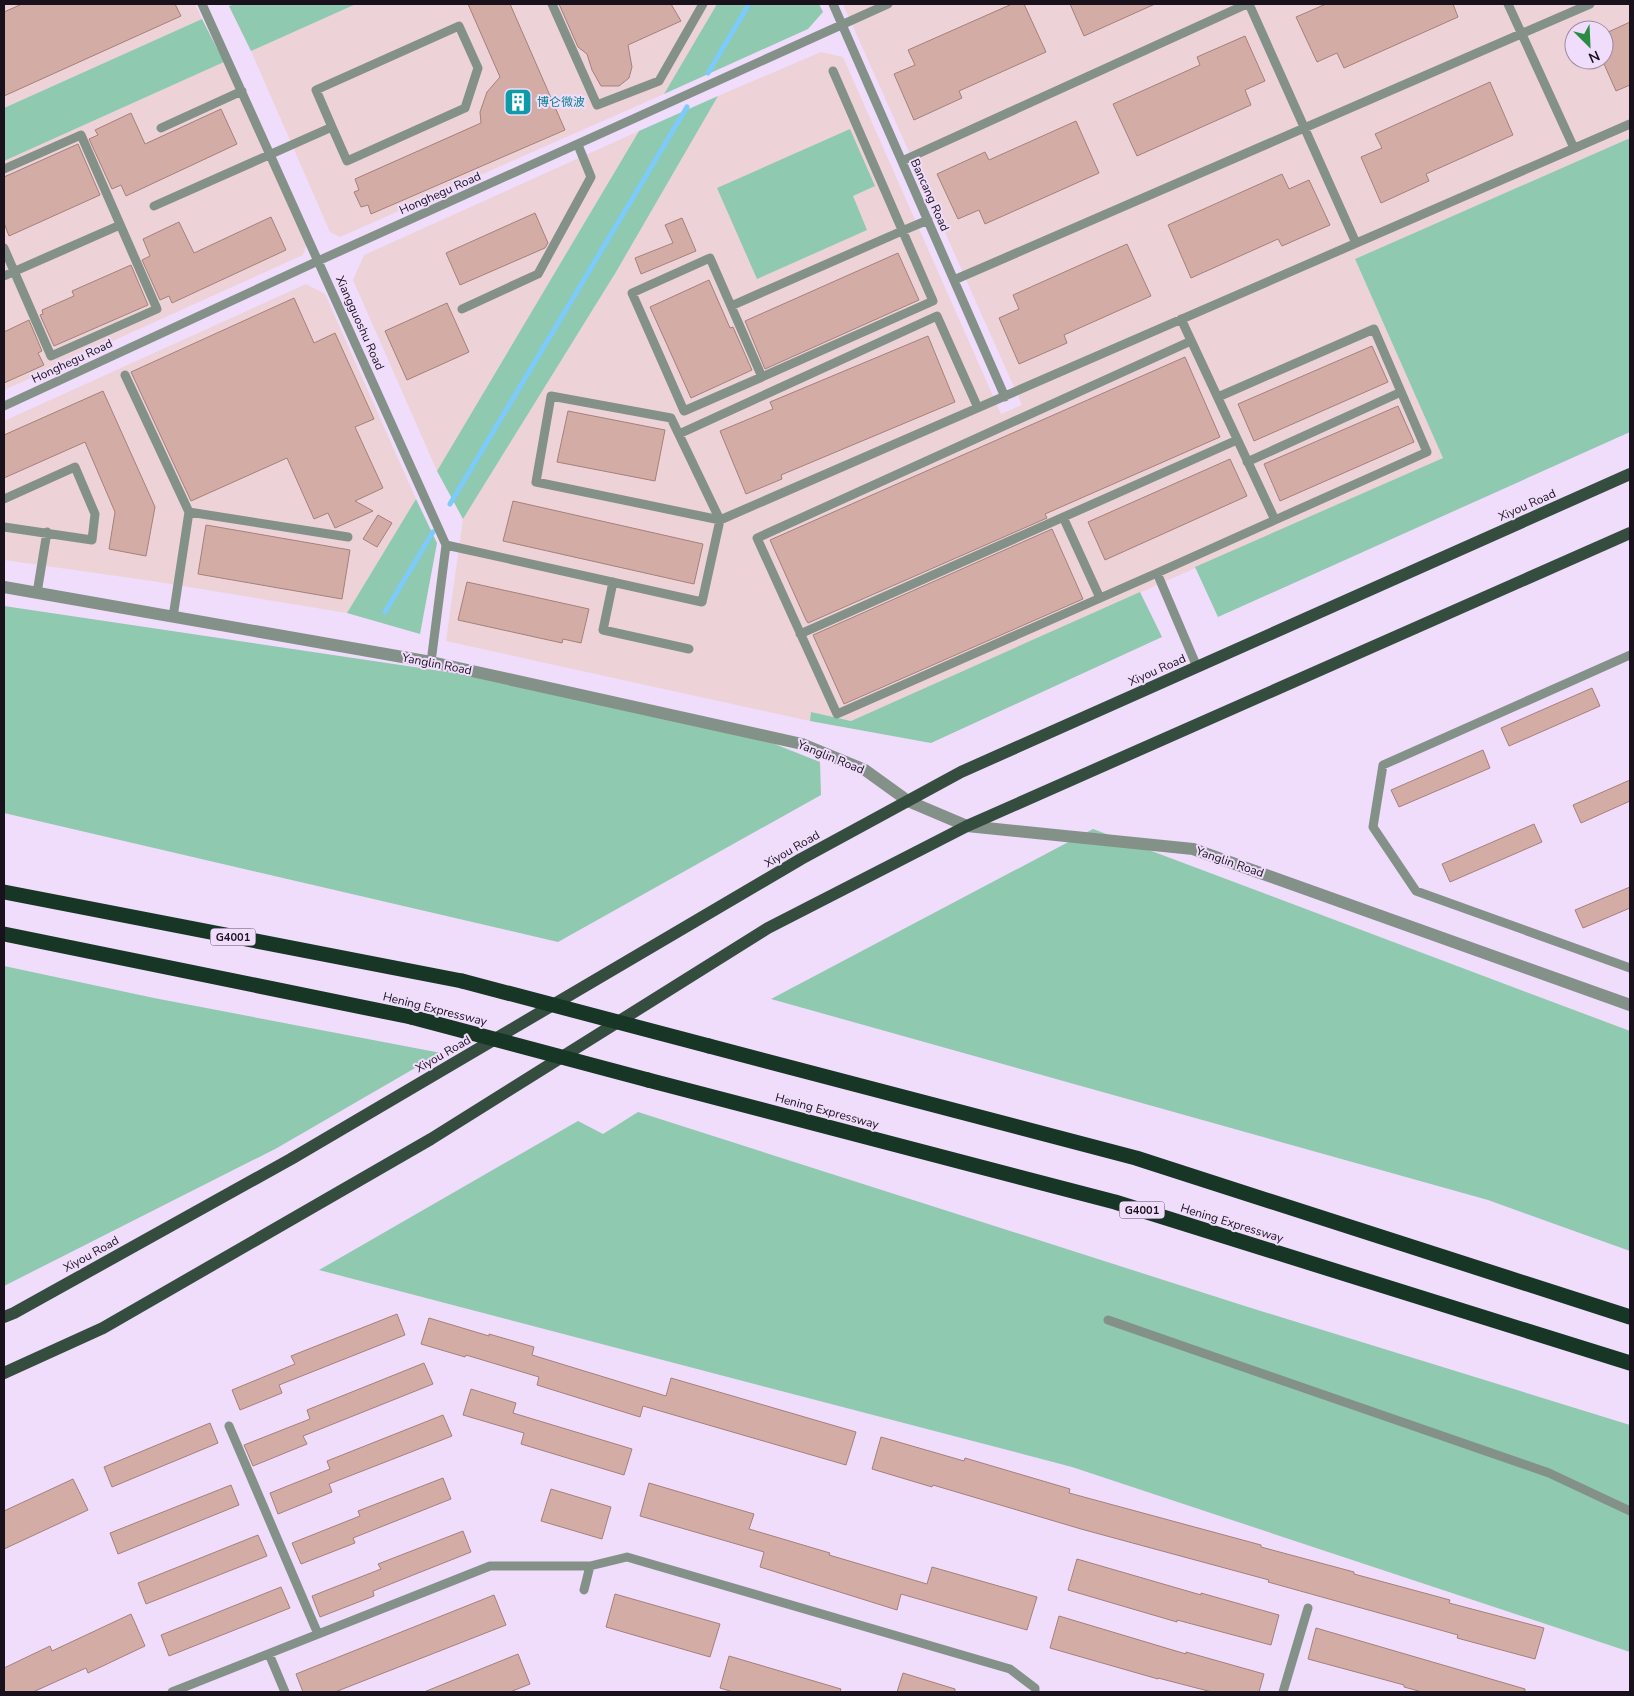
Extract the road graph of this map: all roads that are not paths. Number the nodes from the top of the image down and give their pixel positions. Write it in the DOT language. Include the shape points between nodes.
graph roads {
  1 [pos="202,4"];
  2 [pos="552,4"];
  3 [pos="703,4"];
  4 [pos="833,4"];
  5 [pos="888,4"];
  6 [pos="1248,4"];
  7 [pos="1508,4"];
  8 [pos="1590,4"];
  9 [pos="842,24"];
  10 [pos="1522,33"];
  11 [pos="833,71"];
  12 [pos="242,92"];
  13 [pos="1630,124"];
  14 [pos="332,127"];
  15 [pos="161,128"];
  16 [pos="1305,128"];
  17 [pos="578,145"];
  18 [pos="1574,148"];
  19 [pos="270,154"];
  20 [pos="902,161"];
  21 [pos="4,169"];
  22 [pos="154,206"];
  23 [pos="928,220"];
  24 [pos="120,225"];
  25 [pos="902,231"];
  26 [pos="1356,243"];
  27 [pos="4,248"];
  28 [pos="318,261"];
  29 [pos="14,271"];
  30 [pos="4,276"];
  31 [pos="954,280"];
  32 [pos="731,306"];
  33 [pos="462,309"];
  34 [pos="1181,320"];
  35 [pos="1191,341"];
  36 [pos="126,375"];
  37 [pos="762,377"];
  38 [pos="1401,392"];
  39 [pos="1005,397"];
  40 [pos="1218,397"];
  41 [pos="4,406"];
  42 [pos="978,408"];
  43 [pos="679,434"];
  44 [pos="1237,440"];
  45 [pos="1248,462"];
  46 [pos="1630,474"];
  47 [pos="4,499"];
  48 [pos="189,512"];
  49 [pos="1063,517"];
  50 [pos="720,520"];
  51 [pos="1275,520"];
  52 [pos="4,527"];
  53 [pos="46,532"];
  54 [pos="1630,533"];
  55 [pos="348,537"];
  56 [pos="446,545"];
  57 [pos="1157,573"];
  58 [pos="613,582"];
  59 [pos="4,587"];
  60 [pos="37,592"];
  61 [pos="1100,598"];
  62 [pos="173,617"];
  63 [pos="800,634"];
  64 [pos="689,649"];
  65 [pos="1630,655"];
  66 [pos="432,662"];
  67 [pos="1197,667"];
  68 [pos="908,801"];
  69 [pos="967,826"];
  70 [pos="4,892"];
  71 [pos="4,934"];
  72 [pos="1630,968"];
  73 [pos="1630,1005"];
  74 [pos="4,1317"];
  75 [pos="1630,1317"];
  76 [pos="1108,1320"];
  77 [pos="1630,1362"];
  78 [pos="4,1373"];
  79 [pos="229,1426"];
  80 [pos="1628,1510"];
  81 [pos="590,1566"];
  82 [pos="584,1590"];
  83 [pos="1308,1608"];
  84 [pos="318,1634"];
  85 [pos="269,1654"];
  86 [pos="172,1692"];
  87 [pos="285,1692"];
  88 [pos="1035,1692"];
  89 [pos="1284,1692"];
  1 -- 12 [label="lane, Xiangguoshu Road"];
  2 -- 3 [label="lane" via="597,105 659,81"];
  4 -- 9 [label="lane, Bancang Road"];
  5 -- 9 [label="lane, Honghegu Road"];
  6 -- 16 [label="lane"];
  6 -- 20 [label="lane"];
  7 -- 10 [label="lane"];
  8 -- 10 [label="lane"];
  9 -- 17 [label="lane, Honghegu Road"];
  9 -- 20 [label="lane, Bancang Road"];
  10 -- 16 [label="lane"];
  10 -- 18 [label="lane"];
  11 -- 25 [label="lane"];
  12 -- 15 [label="lane"];
  12 -- 19 [label="lane, Xiangguoshu Road"];
  13 -- 18 [label="lane"];
  14 -- 14 [label="lane" via="347,162 465,108 478,68 460,26 316,90"];
  14 -- 19 [label="lane"];
  16 -- 26 [label="lane"];
  16 -- 31 [label="lane"];
  17 -- 28 [label="lane, Honghegu Road"];
  17 -- 33 [label="lane" via="591,177 538,274"];
  18 -- 26 [label="lane"];
  19 -- 22 [label="lane"];
  19 -- 28 [label="lane, Xiangguoshu Road"];
  20 -- 23 [label="lane, Bancang Road"];
  21 -- 24 [label="lane" via="81,135"];
  23 -- 25 [label="lane"];
  23 -- 31 [label="lane, Bancang Road"];
  24 -- 29 [label="lane"];
  24 -- 29 [label="lane" via="157,309 51,356"];
  25 -- 32 [label="lane"];
  25 -- 37 [label="lane" via="932,301"];
  26 -- 34 [label="lane"];
  27 -- 29 [label="lane"];
  28 -- 41 [label="lane, Honghegu Road"];
  28 -- 56 [label="lane, Xiangguoshu Road"];
  29 -- 30 [label="lane"];
  31 -- 39 [label="lane, Bancang Road"];
  32 -- 37 [label="lane"];
  32 -- 37 [label="lane" via="710,258 632,293 684,411"];
  34 -- 35 [label="lane"];
  34 -- 39 [label="lane"];
  35 -- 40 [label="lane"];
  35 -- 63 [label="lane" via="757,538"];
  36 -- 48 [label="lane"];
  38 -- 40 [label="lane" via="1374,329"];
  38 -- 45 [label="lane"];
  38 -- 51 [label="lane" via="1427,452"];
  39 -- 42 [label="lane"];
  40 -- 44 [label="lane"];
  42 -- 43 [label="lane" via="938,316"];
  42 -- 50 [label="lane"];
  43 -- 50 [label="lane"];
  43 -- 50 [label="lane" via="671,418 551,396 536,482"];
  44 -- 45 [label="lane"];
  44 -- 49 [label="lane"];
  45 -- 51 [label="lane"];
  46 -- 67 [label="main road, Xiyou Road"];
  47 -- 53 [label="lane" via="75,467 95,514 92,540"];
  48 -- 55 [label="lane"];
  48 -- 62 [label="lane"];
  49 -- 61 [label="lane"];
  49 -- 63 [label="lane"];
  50 -- 58 [label="lane" via="702,602"];
  51 -- 57 [label="lane"];
  52 -- 53 [label="lane"];
  53 -- 60 [label="lane"];
  54 -- 69 [label="main road"];
  56 -- 58 [label="lane"];
  56 -- 66 [label="lane"];
  57 -- 61 [label="lane"];
  57 -- 67 [label="lane"];
  58 -- 64 [label="lane" via="603,630"];
  59 -- 60 [label="street, Yanglin Road"];
  60 -- 62 [label="street, Yanglin Road"];
  61 -- 63 [label="lane" via="837,714"];
  62 -- 66 [label="street, Yanglin Road"];
  65 -- 72 [label="lane" via="1383,765 1373,827 1416,891"];
  66 -- 68 [label="street, Yanglin Road" via="802,744 865,770"];
  67 -- 68 [label="main road, Xiyou Road" via="961,772"];
  68 -- 69 [label="street, Yanglin Road"];
  68 -- 74 [label="main road, Xiyou Road" via="801,859 291,1159"];
  69 -- 73 [label="street, Yanglin Road" via="1193,849"];
  69 -- 78 [label="main road" via="768,928 431,1139 103,1328"];
  70 -- 75 [label="highway, G4001, bridge" via="462,982 709,1046 1136,1158"];
  71 -- 77 [label="highway, Hening Expressway / G4001, bridge" via="411,1017 1115,1202"];
  76 -- 80 [label="lane" via="1549,1473"];
  79 -- 84 [label="lane"];
  81 -- 82 [label="lane"];
  81 -- 84 [label="lane" via="490,1566"];
  81 -- 88 [label="lane" via="627,1557 1010,1669 1036,1688"];
  83 -- 89 [label="lane"];
  84 -- 85 [label="lane"];
  85 -- 86 [label="lane"];
  85 -- 87 [label="lane"];
}
